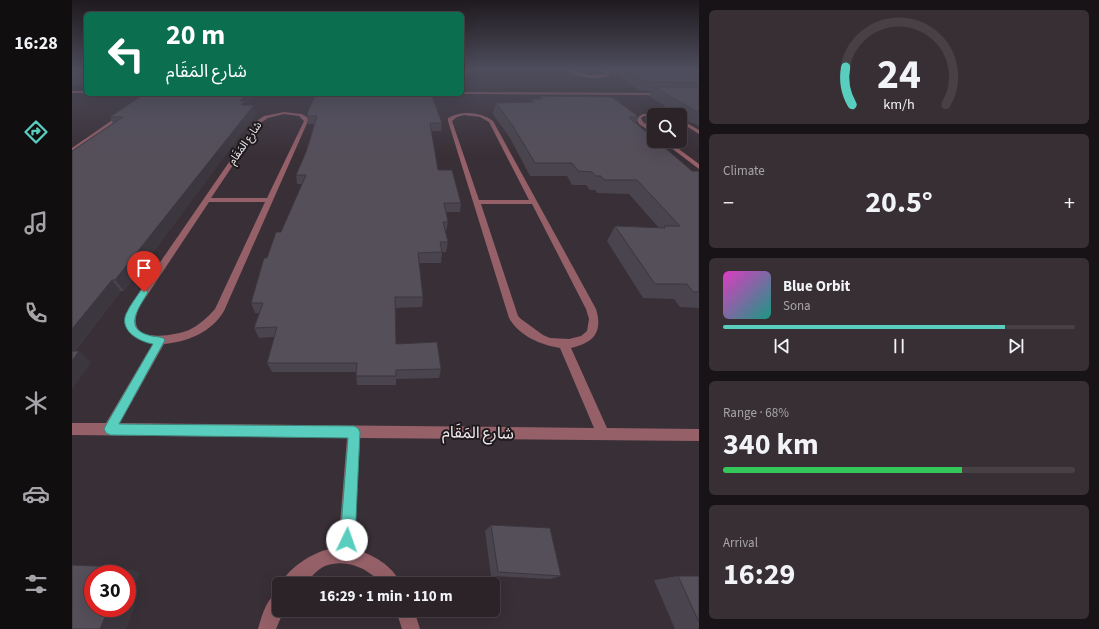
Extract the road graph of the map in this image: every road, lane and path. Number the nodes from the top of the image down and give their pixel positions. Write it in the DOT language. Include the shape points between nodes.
graph roads {
  1 [pos="129,111"];
  2 [pos="647,115"];
  3 [pos="687,124"];
  4 [pos="647,127"];
  5 [pos="699,132"];
  6 [pos="674,148"];
  7 [pos="72,150"];
  8 [pos="699,167"];
  9 [pos="206,200"];
  10 [pos="269,200"];
  11 [pos="476,202"];
  12 [pos="534,202"];
  13 [pos="160,340"];
  14 [pos="564,344"];
  15 [pos="72,428"];
  16 [pos="110,429"];
  17 [pos="354,432"];
  18 [pos="602,434"];
  19 [pos="699,435"];
  20 [pos="346,555"];
  21 [pos="297,577"];
  22 [pos="388,577"];
  23 [pos="272,613"];
  24 [pos="407,617"];
  25 [pos="267,629"];
  26 [pos="411,629"];
  1 -- 7 [label="street"];
  2 -- 4 [label="street" via="638,118"];
  3 -- 5 [label="street"];
  6 -- 8 [label="street"];
  9 -- 10 [label="street"];
  9 -- 10 [label="street, شارع المَقَام" via="262,119 284,113 300,115 306,121"];
  9 -- 13 [label="street, شارع المَقَام" via="130,315 130,325 135,334 146,339"];
  10 -- 13 [label="street, شارع المَقَام" via="220,311 201,328 188,335"];
  11 -- 12 [label="street"];
  11 -- 12 [label="street" via="450,122 452,117 459,115 476,114 491,121"];
  11 -- 14 [label="street" via="514,318 535,336"];
  12 -- 14 [label="street" via="596,319 595,329 589,337"];
  13 -- 16 [label="street"];
  14 -- 18 [label="street"];
  15 -- 16 [label="street, شارع المَقَام"];
  16 -- 17 [label="street, شارع المَقَام"];
  17 -- 18 [label="street, شارع المَقَام"];
  17 -- 20 [label="street"];
  18 -- 19 [label="street, شارع المَقَام"];
  20 -- 21 [label="street" via="325,558 305,569"];
  20 -- 22 [label="street" via="368,561"];
  23 -- 25 [label="street"];
  24 -- 26 [label="street"];
}
